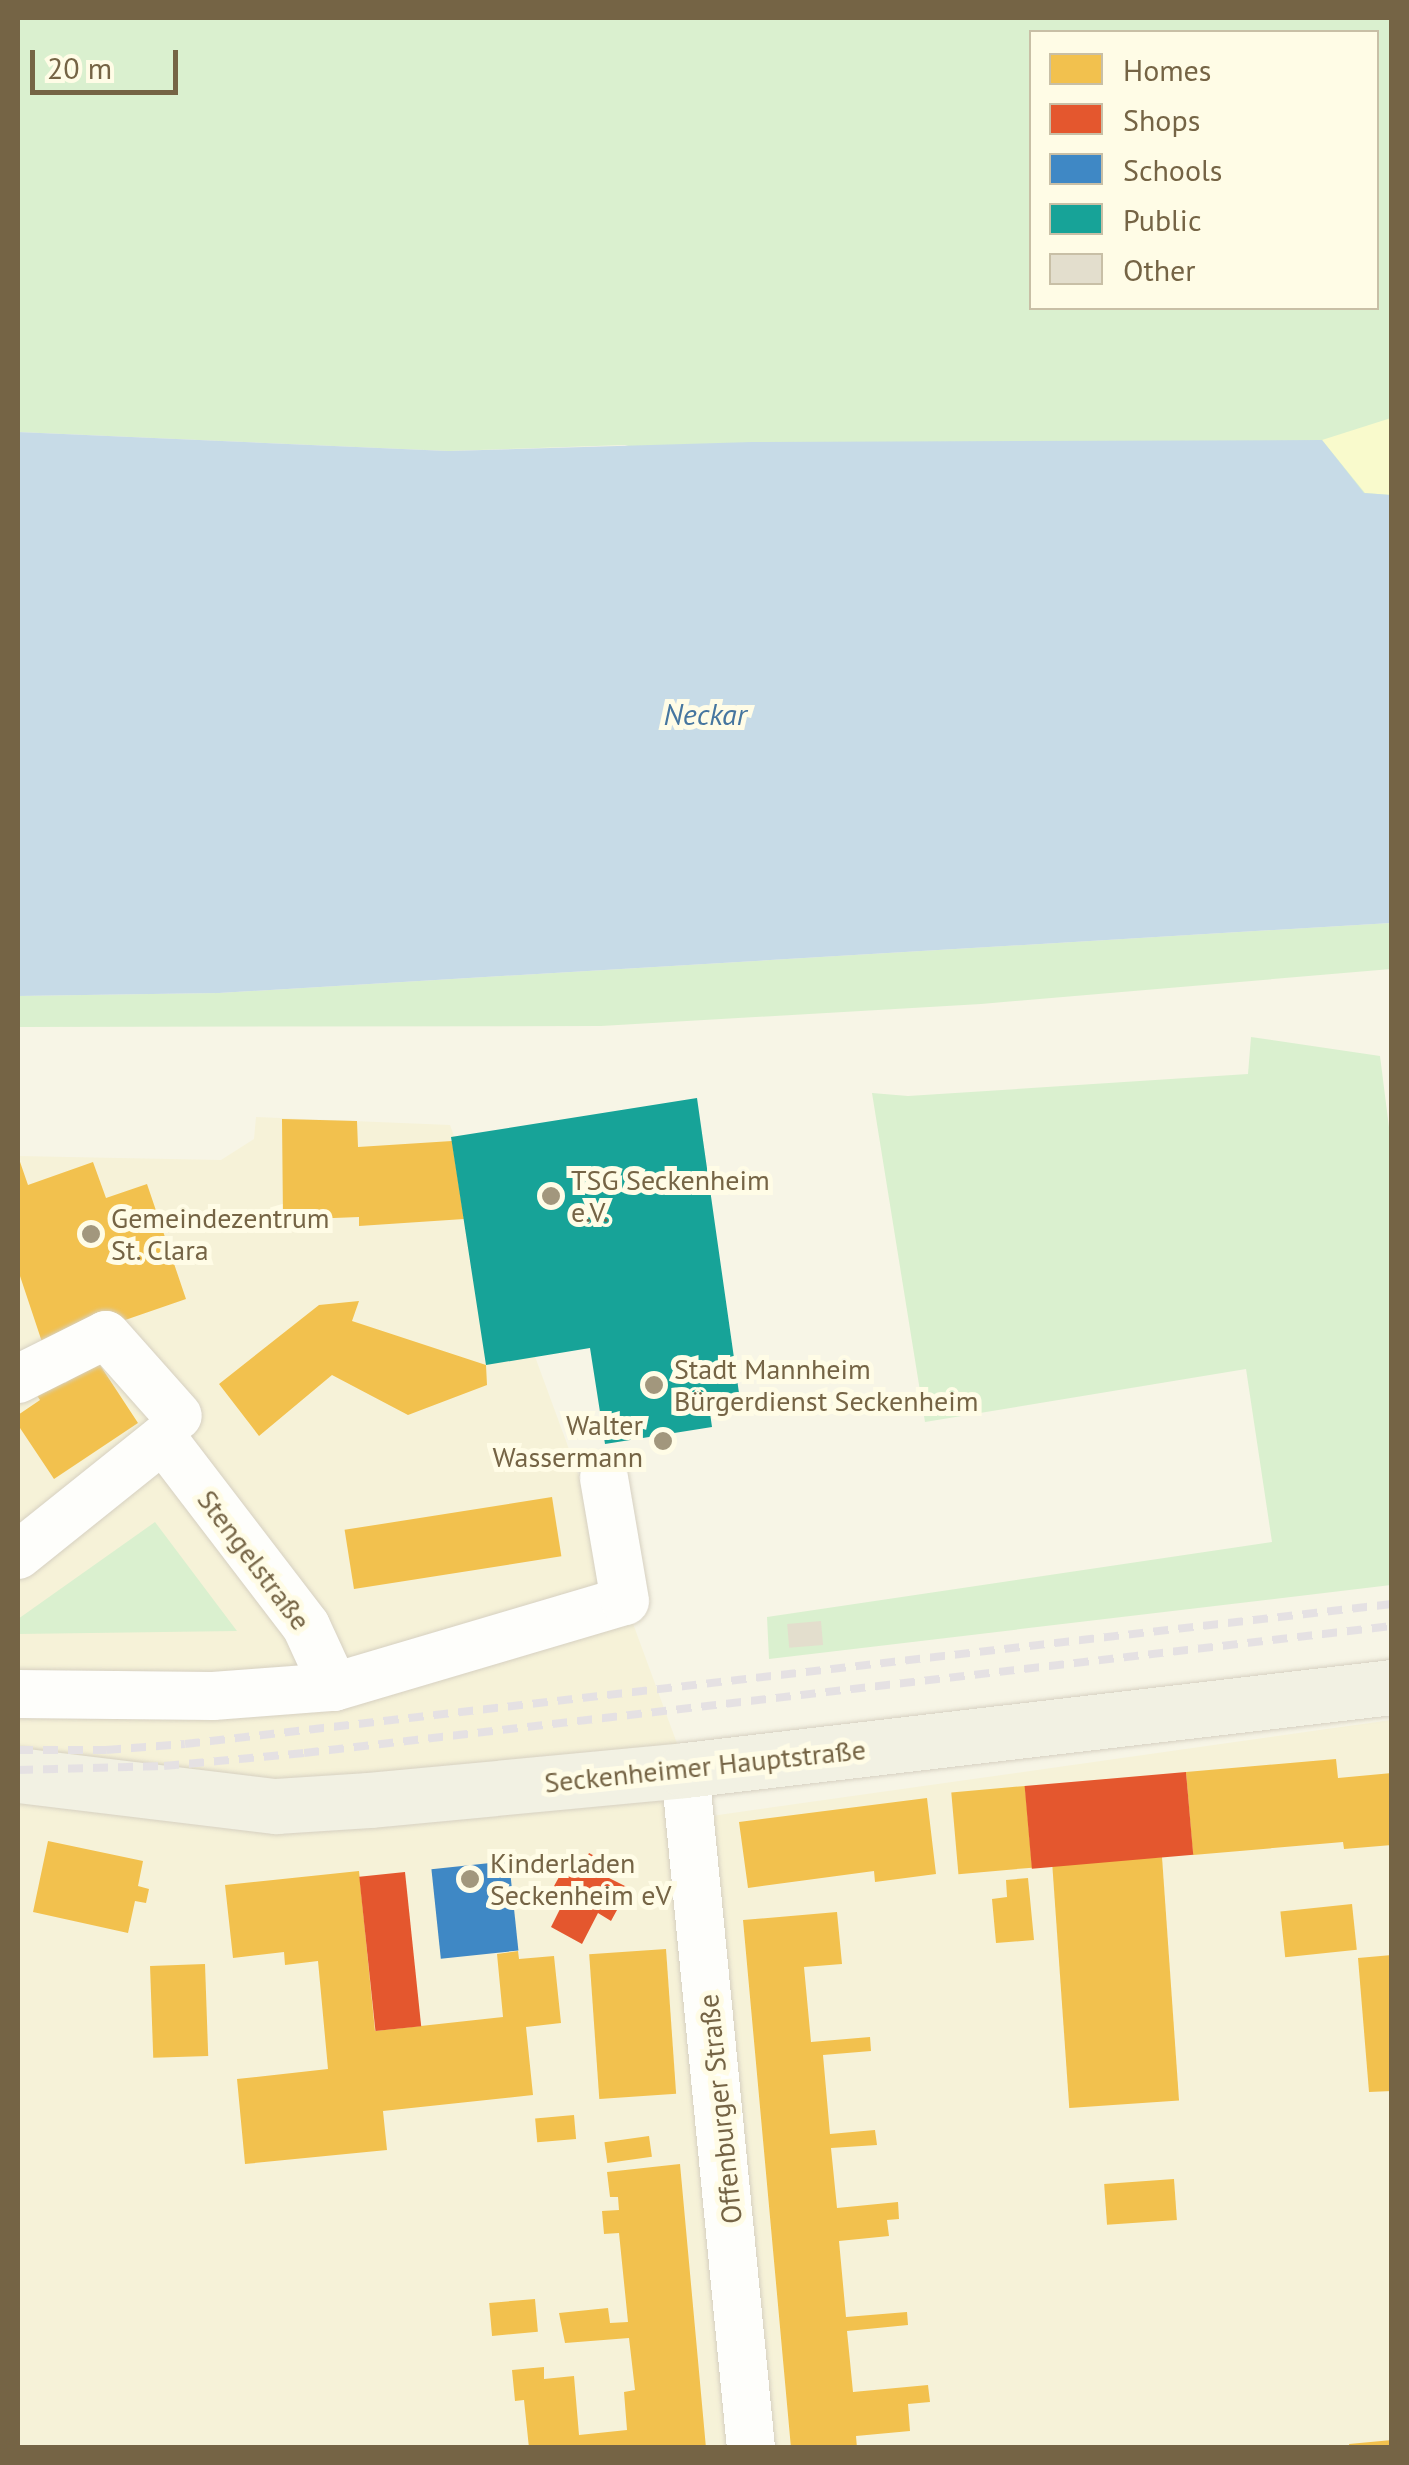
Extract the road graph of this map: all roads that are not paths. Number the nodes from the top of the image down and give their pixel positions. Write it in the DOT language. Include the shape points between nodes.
graph roads {
  1 [pos="18,1379"];
  2 [pos="179,1414"];
  3 [pos="604,1478"];
  4 [pos="18,1555"];
  5 [pos="1392,1687"];
  6 [pos="334,1688"];
  7 [pos="18,1694"];
  8 [pos="685,1770"];
  9 [pos="18,1775"];
  10 [pos="751,2448"];
  1 -- 2 [label="street, Stengelstraße" via="106,1335"];
  2 -- 4 [label="street"];
  2 -- 6 [label="street, Stengelstraße" via="306,1626"];
  3 -- 6 [label="street" via="625,1601"];
  5 -- 8 [label="main road, Seckenheimer Hauptstraße"];
  6 -- 7 [label="street" via="213,1696"];
  8 -- 9 [label="main road, Seckenheimer Hauptstraße" via="276,1806"];
  8 -- 10 [label="street, Offenburger Straße"];
}
